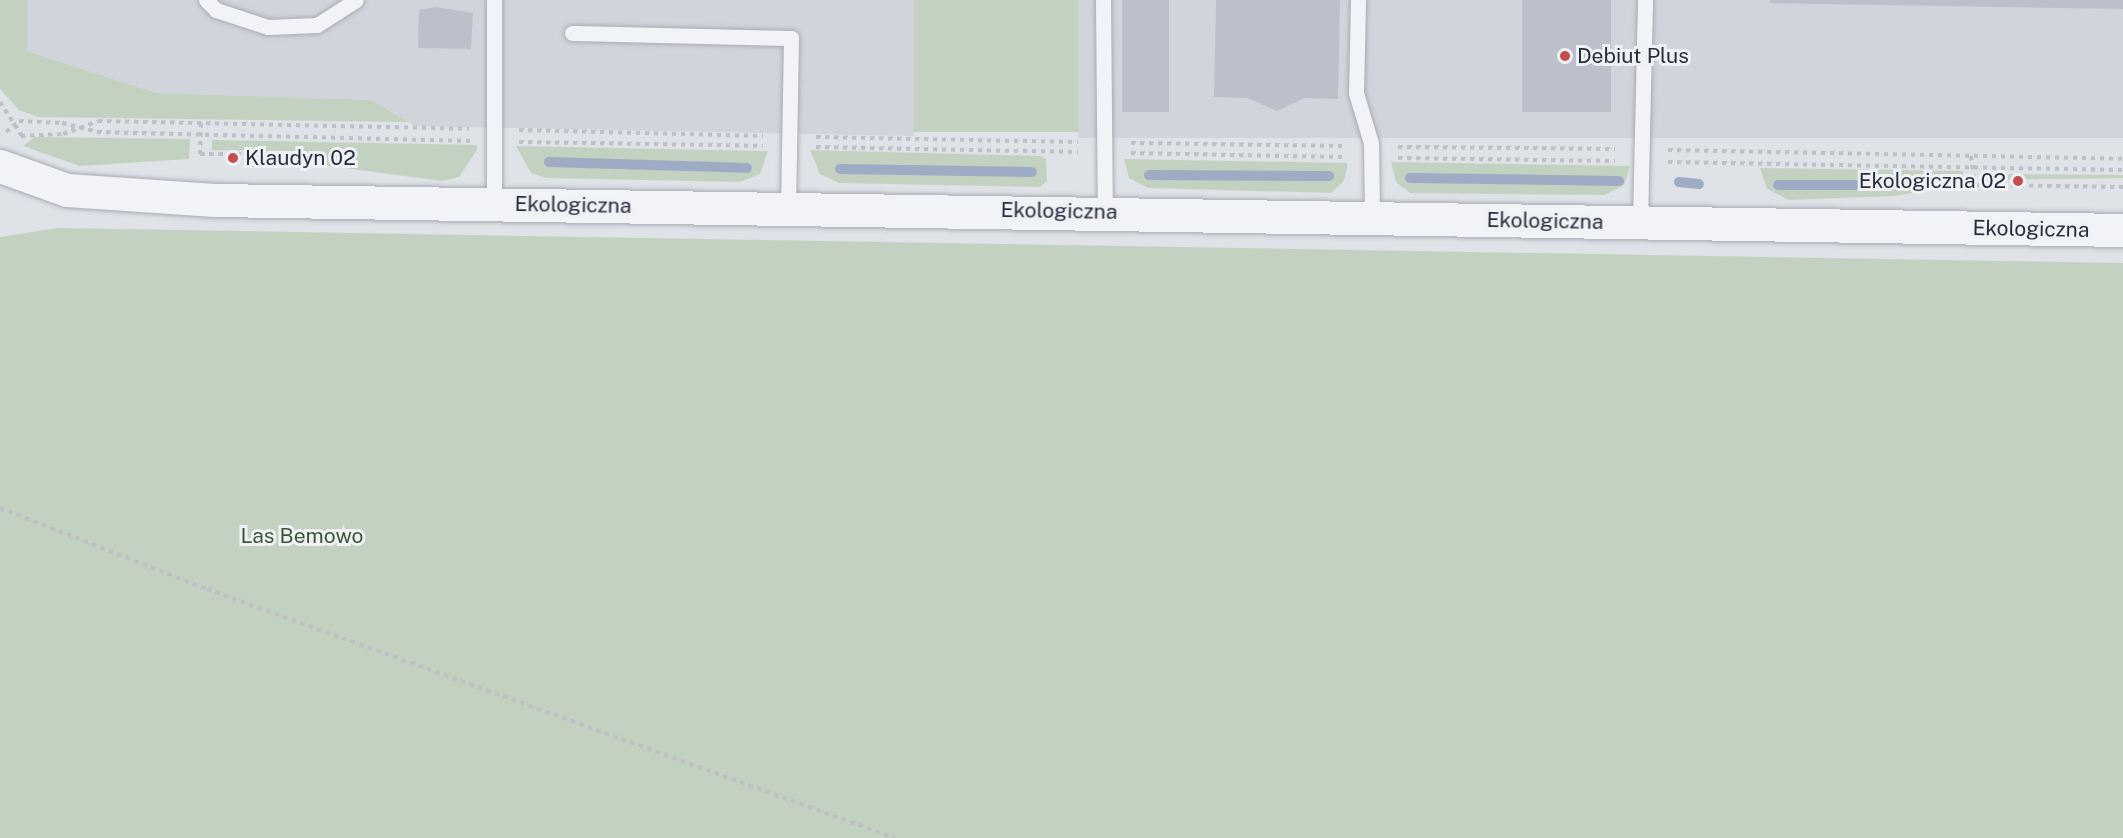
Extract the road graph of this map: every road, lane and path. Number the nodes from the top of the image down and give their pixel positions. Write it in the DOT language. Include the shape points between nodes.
graph roads {
  1 [pos="206,0"];
  2 [pos="356,0"];
  3 [pos="494,0"];
  4 [pos="1103,0"];
  5 [pos="1358,0"];
  6 [pos="1645,0"];
  7 [pos="572,33"];
  8 [pos="0,102"];
  9 [pos="15,123"];
  10 [pos="201,123"];
  11 [pos="81,127"];
  12 [pos="6,132"];
  13 [pos="201,134"];
  14 [pos="22,136"];
  15 [pos="494,136"];
  16 [pos="789,142"];
  17 [pos="1105,148"];
  18 [pos="1372,152"];
  19 [pos="299,154"];
  20 [pos="1642,155"];
  21 [pos="1971,156"];
  22 [pos="2123,159"];
  23 [pos="3,167"];
  24 [pos="1973,167"];
  25 [pos="2123,170"];
  26 [pos="2123,187"];
  27 [pos="494,203"];
  28 [pos="788,208"];
  29 [pos="1105,211"];
  30 [pos="1372,219"];
  31 [pos="1640,222"];
  32 [pos="2123,230"];
  33 [pos="0,508"];
  34 [pos="895,838"];
  1 -- 2 [label="lane" via="216,10 268,27 316,25"];
  3 -- 15 [label="lane"];
  4 -- 17 [label="lane"];
  5 -- 18 [label="lane" via="1356,93"];
  6 -- 20 [label="lane"];
  7 -- 16 [label="lane" via="791,38"];
  8 -- 9 [label="path"];
  9 -- 11 [label="path"];
  9 -- 12 [label="path"];
  9 -- 14 [label="path"];
  10 -- 11 [label="path" via="98,121"];
  10 -- 13 [label="path"];
  10 -- 15 [label="path"];
  11 -- 13 [label="path"];
  11 -- 14 [label="path"];
  13 -- 15 [label="path"];
  13 -- 19 [label="path" via="200,154"];
  14 -- 23 [label="path"];
  15 -- 16 [label="path"];
  15 -- 16 [label="path"];
  15 -- 27 [label="lane"];
  16 -- 17 [label="path"];
  16 -- 17 [label="path"];
  16 -- 28 [label="lane"];
  17 -- 18 [label="path"];
  17 -- 18 [label="path"];
  17 -- 29 [label="lane"];
  18 -- 20 [label="path"];
  18 -- 20 [label="path"];
  18 -- 30 [label="lane"];
  20 -- 21 [label="path"];
  20 -- 24 [label="path"];
  20 -- 31 [label="lane"];
  21 -- 22 [label="path"];
  21 -- 24 [label="path"];
  23 -- 27 [label="street, Ekologiczna" via="89,193"];
  24 -- 25 [label="path"];
  24 -- 26 [label="path" via="1975,184"];
  27 -- 28 [label="street, Ekologiczna"];
  28 -- 29 [label="street, Ekologiczna"];
  29 -- 30 [label="street, Ekologiczna"];
  30 -- 31 [label="street, Ekologiczna"];
  31 -- 32 [label="street, Ekologiczna"];
  33 -- 34 [label="path" via="218,593"];
}
